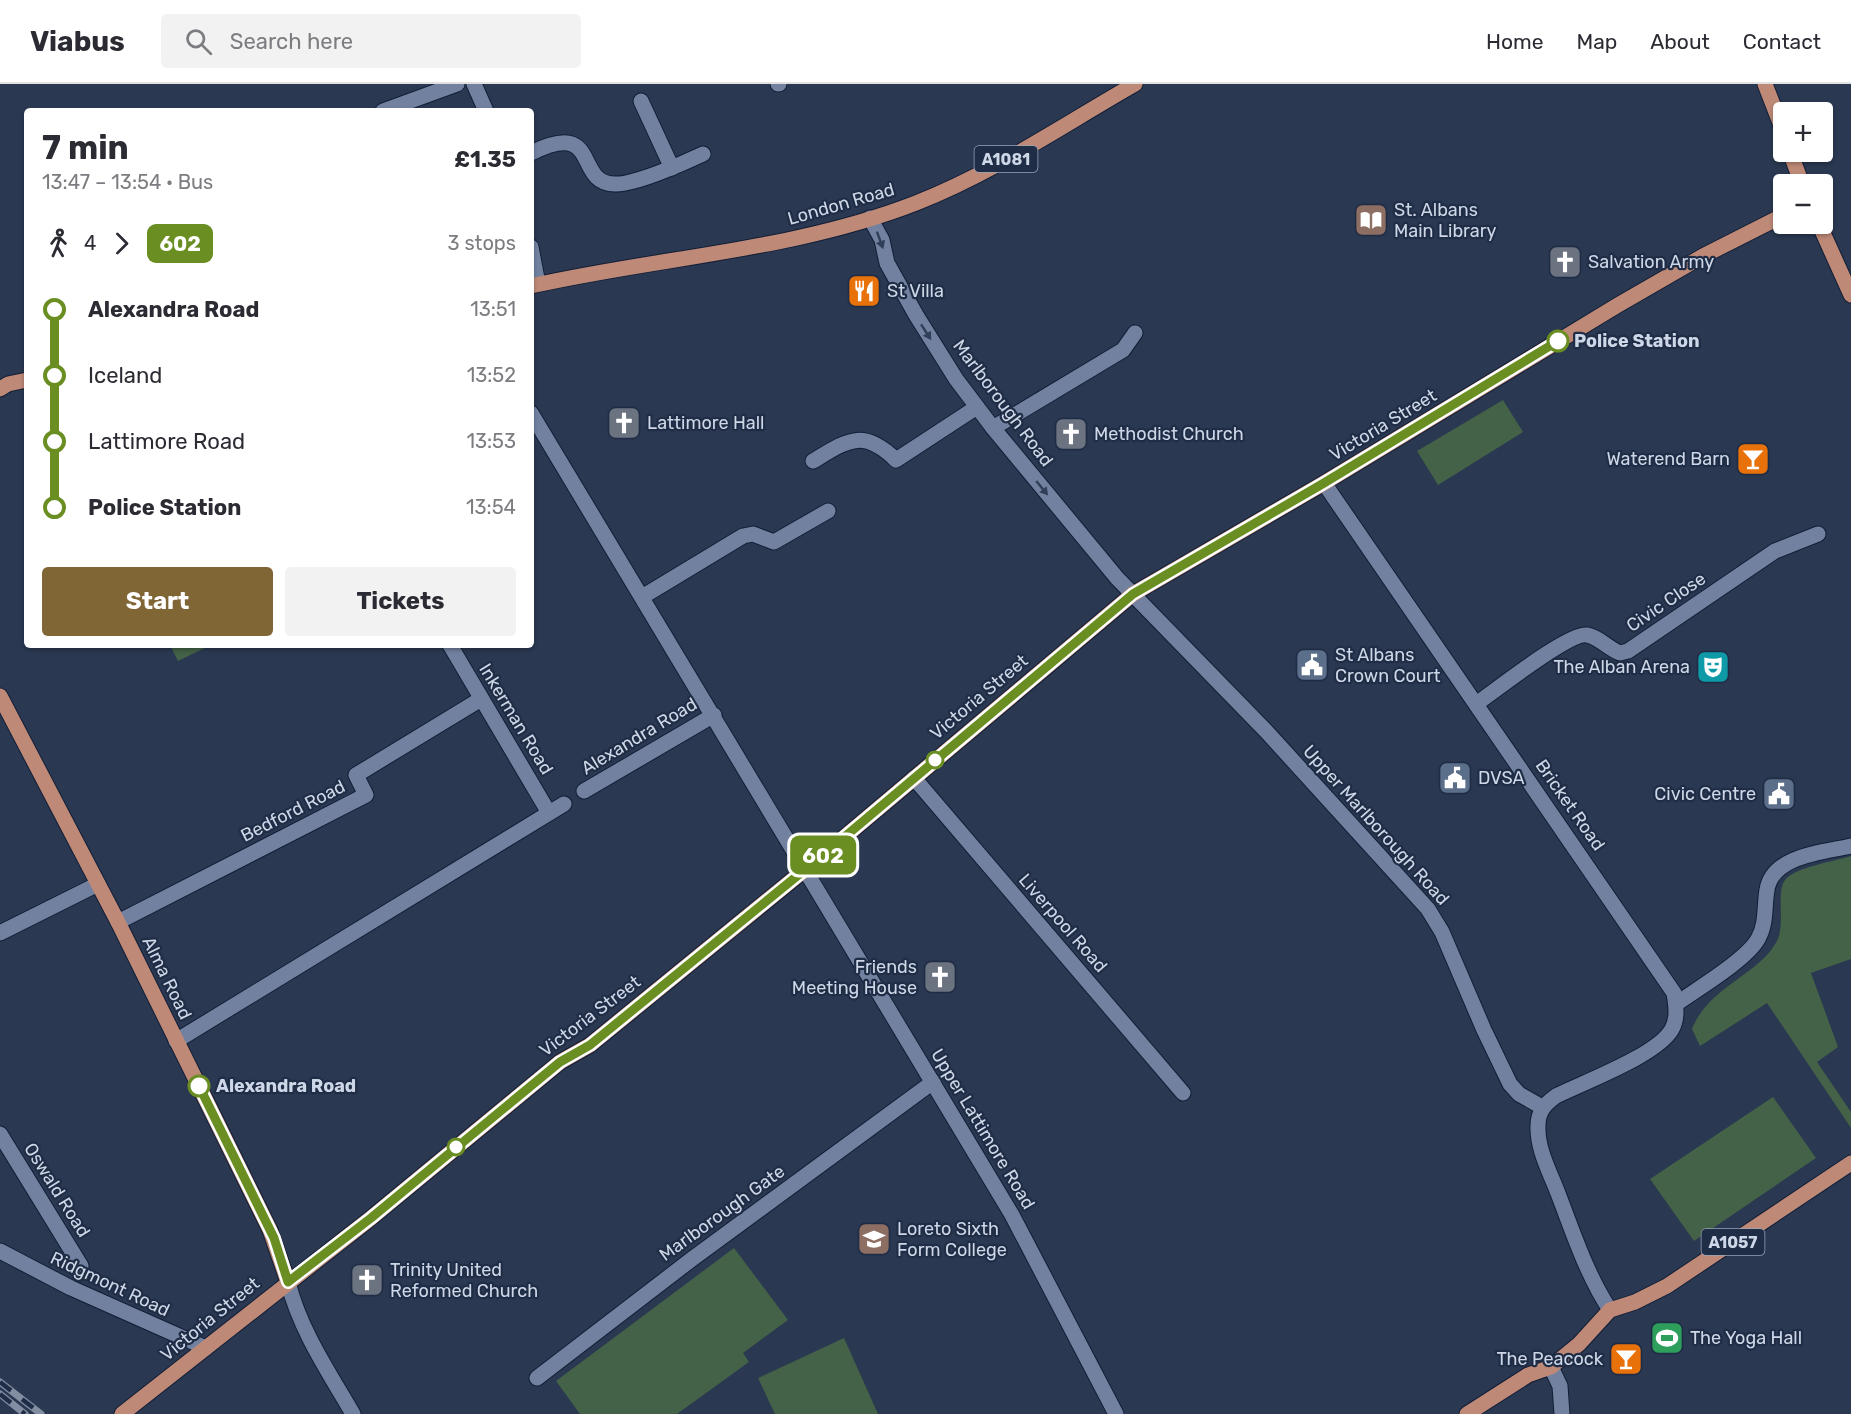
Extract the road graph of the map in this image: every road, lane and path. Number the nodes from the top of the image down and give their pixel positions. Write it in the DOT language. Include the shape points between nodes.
graph roads {
  1 [pos="457,84"];
  2 [pos="474,84"];
  3 [pos="1135,84"];
  4 [pos="1765,84"];
  5 [pos="641,100"];
  6 [pos="1773,105"];
  7 [pos="391,108"];
  8 [pos="485,108"];
  9 [pos="534,151"];
  10 [pos="702,154"];
  11 [pos="672,168"];
  12 [pos="870,218"];
  13 [pos="1773,221"];
  14 [pos="1824,234"];
  15 [pos="535,285"];
  16 [pos="1851,295"];
  17 [pos="1135,333"];
  18 [pos="24,380"];
  19 [pos="3,384"];
  20 [pos="977,407"];
  21 [pos="534,418"];
  22 [pos="993,428"];
  23 [pos="813,461"];
  24 [pos="1324,483"];
  25 [pos="828,511"];
  26 [pos="1818,534"];
  27 [pos="1133,594"];
  28 [pos="642,597"];
  29 [pos="452,648"];
  30 [pos="0,696"];
  31 [pos="481,699"];
  32 [pos="1476,704"];
  33 [pos="714,715"];
  34 [pos="914,778"];
  35 [pos="584,791"];
  36 [pos="564,804"];
  37 [pos="549,813"];
  38 [pos="1851,846"];
  39 [pos="804,870"];
  40 [pos="98,884"];
  41 [pos="118,922"];
  42 [pos="0,933"];
  43 [pos="1676,1004"];
  44 [pos="176,1041"];
  45 [pos="933,1083"];
  46 [pos="1184,1093"];
  47 [pos="1542,1107"];
  48 [pos="0,1134"];
  49 [pos="1851,1163"];
  50 [pos="0,1251"];
  51 [pos="81,1266"];
  52 [pos="288,1282"];
  53 [pos="1610,1310"];
  54 [pos="206,1348"];
  55 [pos="1551,1367"];
  56 [pos="537,1378"];
  57 [pos="122,1414"];
  58 [pos="353,1414"];
  59 [pos="1116,1414"];
  60 [pos="1467,1414"];
  61 [pos="1562,1414"];
  1 -- 7 [label="street"];
  2 -- 8 [label="street"];
  3 -- 12 [label="main road, London Road / A1081" via="981,174"];
  4 -- 6 [label="main road"];
  5 -- 11 [label="street"];
  9 -- 11 [label="street" via="552,142 568,142 580,151 595,176 615,185"];
  10 -- 11 [label="street"];
  12 -- 15 [label="main road, London Road / A1081" via="807,236"];
  12 -- 20 [label="street, Marlborough Road, one-way" via="882,240 887,263 916,315"];
  13 -- 24 [label="main road, Victoria Street" via="1618,304"];
  14 -- 16 [label="main road"];
  17 -- 22 [label="street" via="1124,350"];
  18 -- 19 [label="main road"];
  20 -- 22 [label="street, Marlborough Road"];
  20 -- 23 [label="street" via="896,460 870,440 857,440 842,443"];
  21 -- 28 [label="street, Upper Lattimore Road"];
  22 -- 27 [label="street, Marlborough Road, one-way"];
  24 -- 27 [label="main road, Victoria Street"];
  24 -- 32 [label="street, Bricket Road"];
  25 -- 28 [label="street" via="774,542 753,534 742,536"];
  26 -- 32 [label="street, Civic Close" via="1775,551 1628,651 1620,653 1589,635 1579,635 1560,644"];
  27 -- 34 [label="main road, Victoria Street"];
  27 -- 47 [label="street, Upper Marlborough Road" via="1266,731 1428,909 1443,932 1510,1084"];
  28 -- 33 [label="street, Upper Lattimore Road"];
  29 -- 31 [label="street, Inkerman Road"];
  30 -- 40 [label="main road, Alma Road"];
  31 -- 37 [label="street, Inkerman Road"];
  31 -- 41 [label="street, Bedford Road" via="356,775 366,795"];
  32 -- 43 [label="street, Bricket Road" via="1640,940 1669,984"];
  33 -- 35 [label="street, Alexandra Road"];
  33 -- 39 [label="street, Upper Lattimore Road"];
  34 -- 39 [label="main road, Victoria Street"];
  34 -- 46 [label="street, Liverpool Road"];
  36 -- 37 [label="street"];
  37 -- 44 [label="street"];
  38 -- 43 [label="street" via="1782,866 1768,885 1762,929 1750,950"];
  39 -- 45 [label="street, Upper Lattimore Road"];
  39 -- 52 [label="main road, Victoria Street"];
  40 -- 41 [label="main road, Alma Road"];
  40 -- 42 [label="street"];
  41 -- 44 [label="main road, Alma Road"];
  43 -- 47 [label="street" via="1673,1028 1659,1045 1556,1096"];
  44 -- 52 [label="main road, Alma Road" via="274,1238"];
  45 -- 56 [label="street, Marlborough Gate"];
  45 -- 59 [label="street, Upper Lattimore Road" via="1012,1215"];
  47 -- 53 [label="street" via="1538,1126 1542,1150 1594,1286"];
  48 -- 51 [label="street, Oswald Road"];
  49 -- 53 [label="main road, A1057" via="1667,1286"];
  50 -- 54 [label="street, Ridgmont Road" via="71,1288"];
  52 -- 54 [label="main road, Victoria Street"];
  52 -- 58 [label="street" via="304,1329"];
  53 -- 55 [label="main road, A1057"];
  54 -- 57 [label="main road, Victoria Street"];
  55 -- 60 [label="main road, A1057" via="1528,1375"];
  55 -- 61 [label="street" via="1560,1386"];
}
